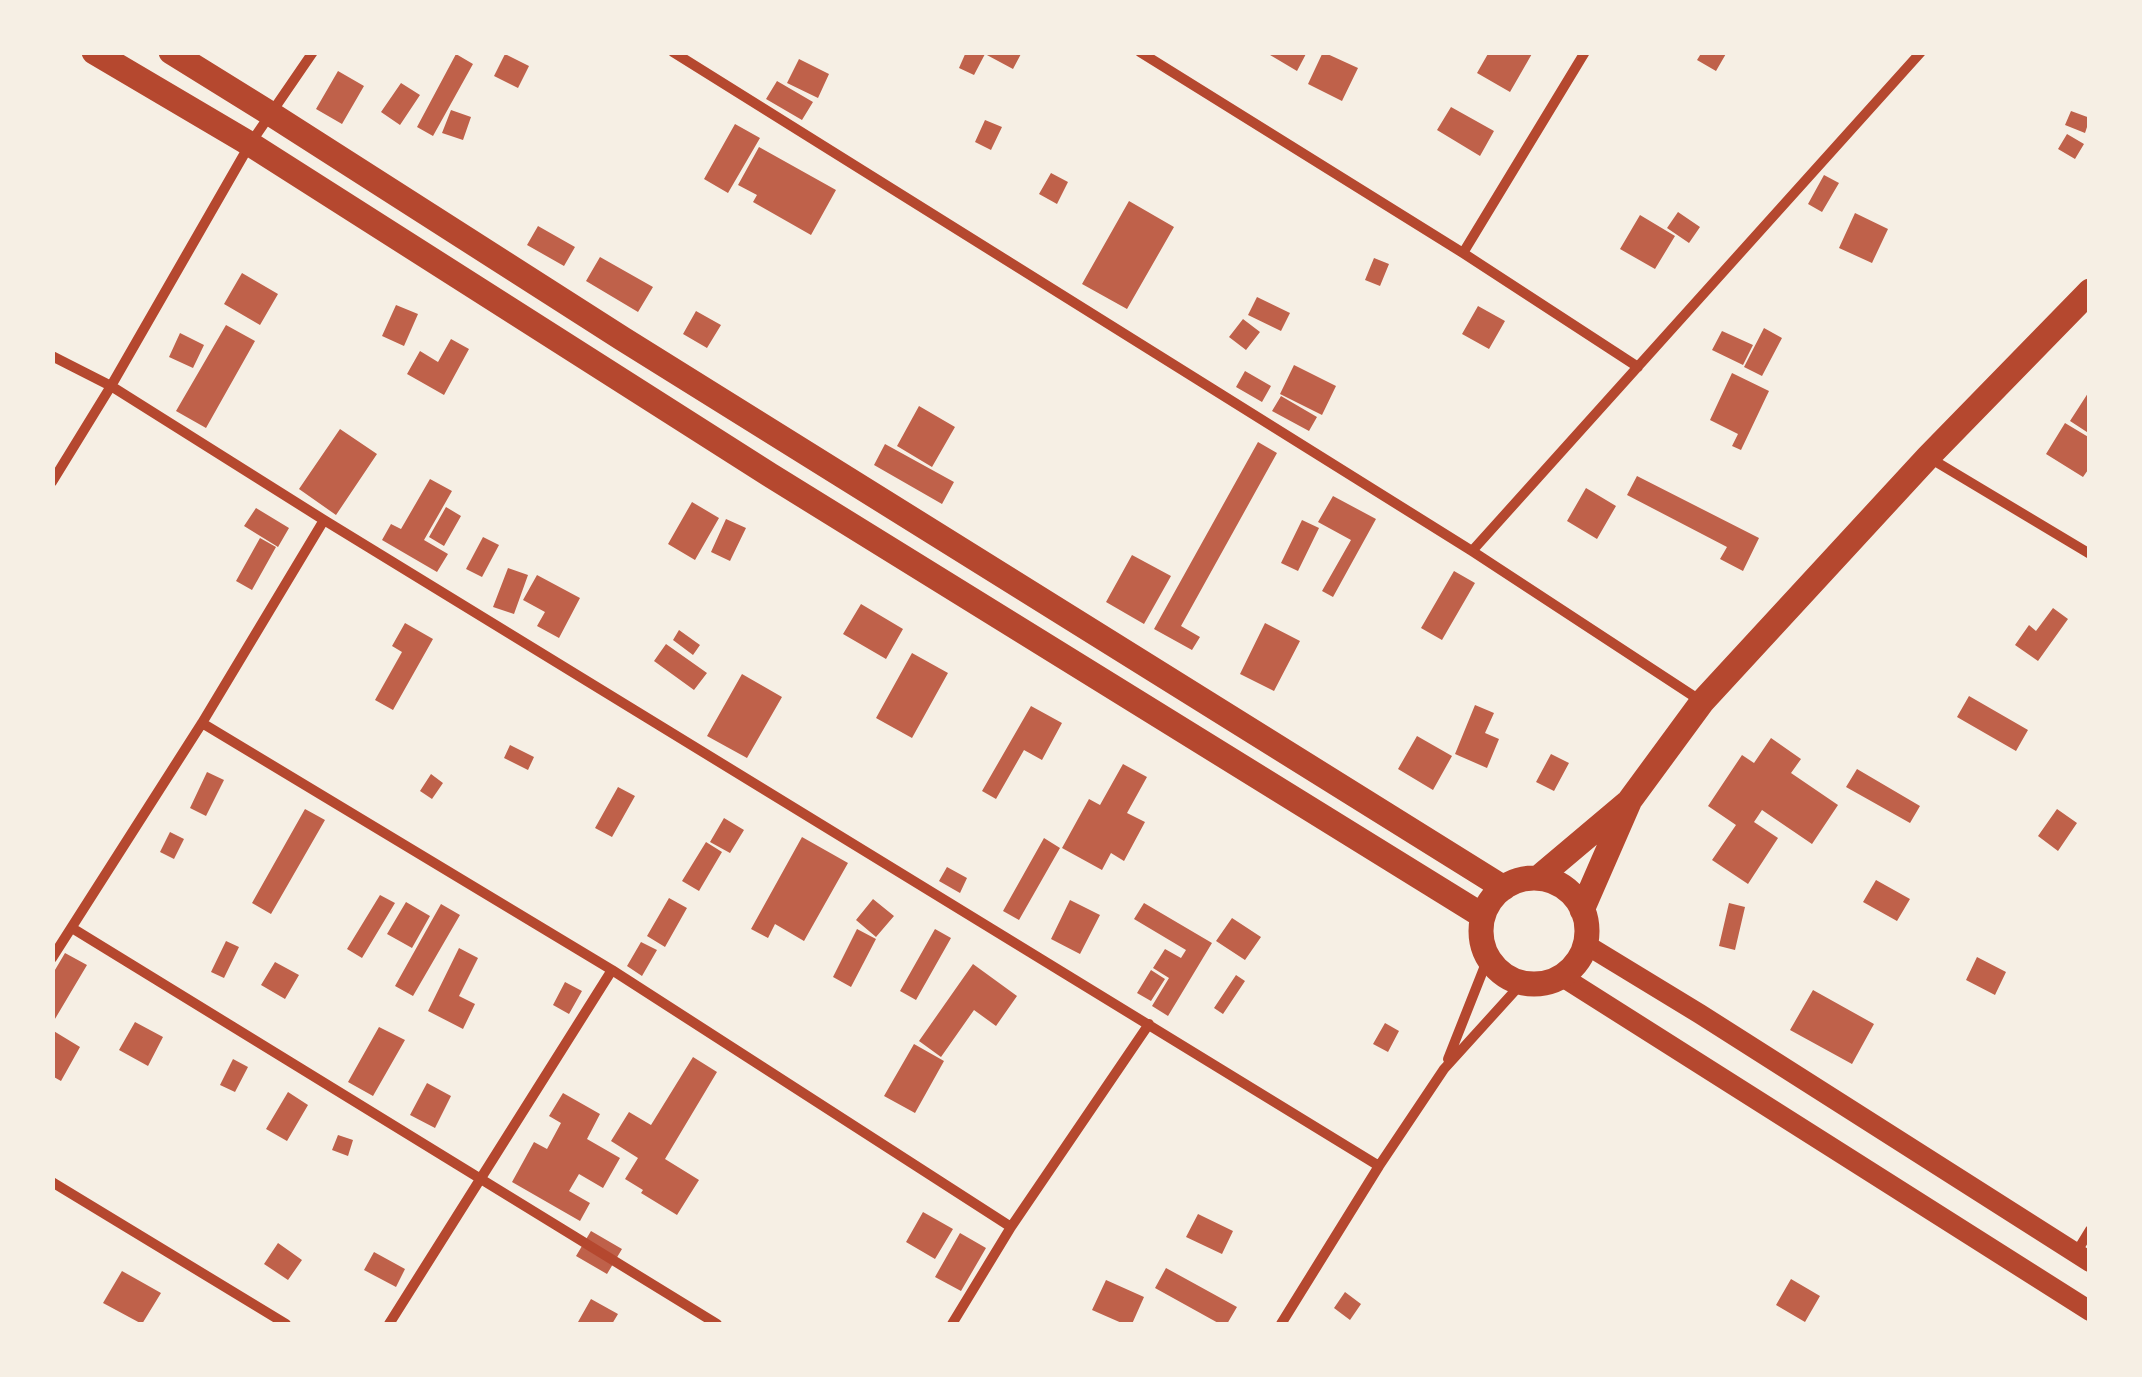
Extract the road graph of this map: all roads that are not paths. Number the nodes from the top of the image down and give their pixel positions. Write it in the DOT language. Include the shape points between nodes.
graph roads {
  1 [pos="94,52"];
  2 [pos="171,52"];
  3 [pos="313,52"];
  4 [pos="673,52"];
  5 [pos="1140,52"];
  6 [pos="1585,52"];
  7 [pos="1921,52"];
  8 [pos="272,114"];
  9 [pos="250,144"];
  10 [pos="1463,253"];
  11 [pos="2090,290"];
  12 [pos="52,356"];
  13 [pos="1638,367"];
  14 [pos="111,386"];
  15 [pos="1928,457"];
  16 [pos="52,482"];
  17 [pos="324,520"];
  18 [pos="1472,552"];
  19 [pos="2090,554"];
  20 [pos="1702,702"];
  21 [pos="202,723"];
  22 [pos="1630,800"];
  23 [pos="1538,878"];
  24 [pos="1504,888"];
  25 [pos="1582,910"];
  26 [pos="1483,916"];
  27 [pos="72,928"];
  28 [pos="1585,944"];
  29 [pos="52,958"];
  30 [pos="1488,958"];
  31 [pos="612,970"];
  32 [pos="1561,976"];
  33 [pos="1522,983"];
  34 [pos="1149,1024"];
  35 [pos="1444,1069"];
  36 [pos="1379,1166"];
  37 [pos="482,1180"];
  38 [pos="52,1182"];
  39 [pos="1010,1227"];
  40 [pos="2090,1230"];
  41 [pos="2082,1258"];
  42 [pos="2090,1312"];
  43 [pos="286,1324"];
  44 [pos="389,1324"];
  45 [pos="717,1324"];
  46 [pos="952,1324"];
  47 [pos="1281,1324"];
  1 -- 9 [label="main road"];
  2 -- 8 [label="main road"];
  3 -- 8 [label="street"];
  4 -- 18 [label="street"];
  5 -- 10 [label="street"];
  6 -- 10 [label="street"];
  7 -- 13 [label="street"];
  8 -- 9 [label="street"];
  8 -- 24 [label="main road"];
  9 -- 14 [label="street"];
  9 -- 26 [label="main road"];
  10 -- 13 [label="street"];
  11 -- 15 [label="main road"];
  12 -- 14 [label="street"];
  13 -- 18 [label="street"];
  14 -- 16 [label="street"];
  14 -- 17 [label="street"];
  15 -- 19 [label="street"];
  15 -- 20 [label="main road"];
  17 -- 21 [label="street"];
  17 -- 34 [label="street"];
  18 -- 20 [label="street"];
  20 -- 22 [label="main road"];
  21 -- 27 [label="street"];
  21 -- 31 [label="street"];
  22 -- 23 [label="main road"];
  22 -- 25 [label="main road"];
  23 -- 24 [label="main road"];
  23 -- 25 [label="main road" via="1569,892"];
  24 -- 26 [label="main road"];
  25 -- 28 [label="main road"];
  26 -- 30 [label="main road"];
  27 -- 29 [label="street"];
  27 -- 37 [label="street"];
  28 -- 32 [label="main road"];
  28 -- 41 [label="main road"];
  30 -- 33 [label="main road"];
  30 -- 35 [label="street"];
  31 -- 37 [label="street"];
  31 -- 39 [label="street"];
  32 -- 33 [label="main road"];
  32 -- 42 [label="main road"];
  33 -- 35 [label="street"];
  34 -- 36 [label="street"];
  34 -- 39 [label="street"];
  35 -- 36 [label="street"];
  36 -- 47 [label="street"];
  37 -- 44 [label="street"];
  37 -- 45 [label="street"];
  38 -- 43 [label="street"];
  39 -- 46 [label="street"];
  40 -- 41 [label="street"];
}
